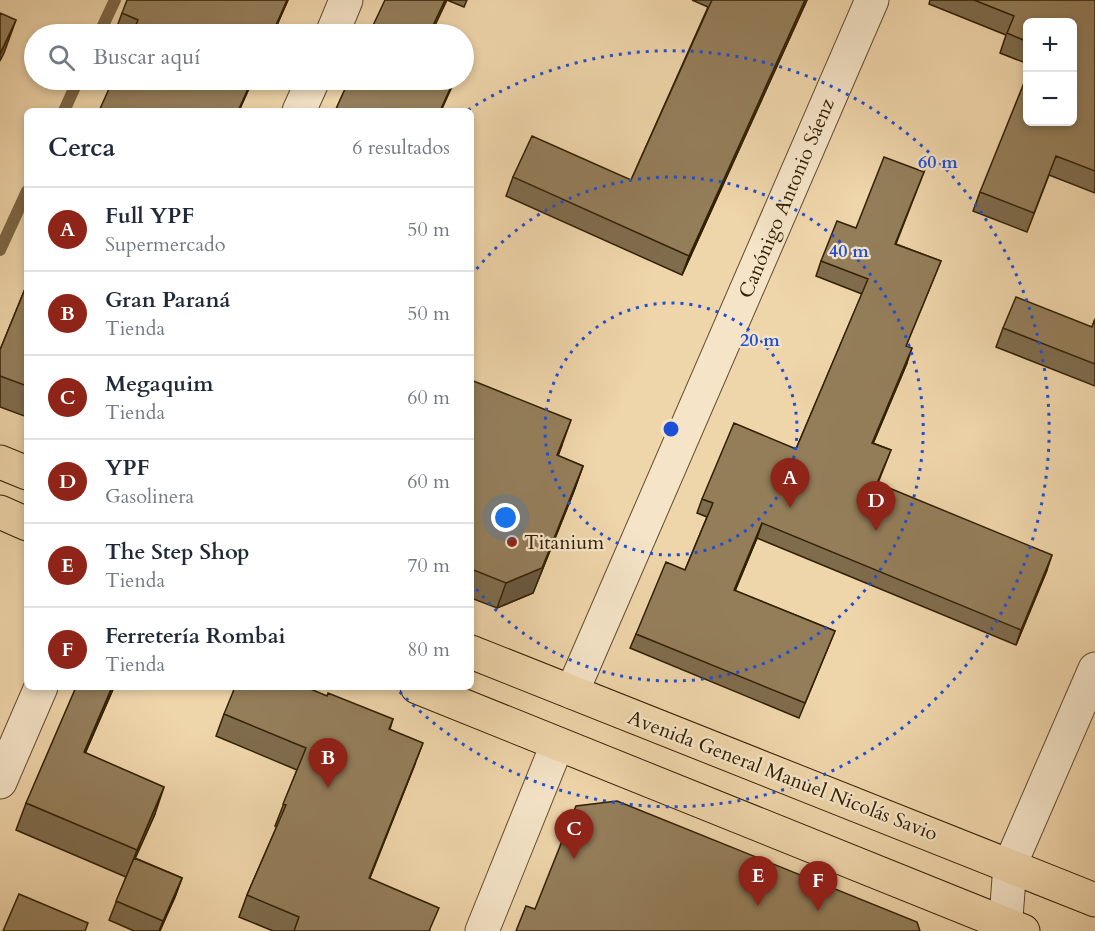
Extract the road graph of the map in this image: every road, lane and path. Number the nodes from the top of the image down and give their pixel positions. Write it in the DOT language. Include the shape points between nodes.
graph roads {
  1 [pos="346,0"];
  2 [pos="872,0"];
  3 [pos="336,24"];
  4 [pos="308,90"];
  5 [pos="300,108"];
  6 [pos="0,462"];
  7 [pos="24,472"];
  8 [pos="0,512"];
  9 [pos="24,523"];
  10 [pos="474,653"];
  11 [pos="1095,669"];
  12 [pos="40,690"];
  13 [pos="424,690"];
  14 [pos="572,692"];
  15 [pos="556,745"];
  16 [pos="0,782"];
  17 [pos="1010,865"];
  18 [pos="1095,900"];
  19 [pos="1012,929"];
  20 [pos="482,931"];
  1 -- 3 [label="street"];
  2 -- 14 [label="street, Canónigo Antonio Sáenz"];
  4 -- 5 [label="street"];
  6 -- 7 [label="main road"];
  8 -- 9 [label="main road"];
  10 -- 14 [label="main road, Avenida General Manuel Nicolás Savio"];
  11 -- 17 [label="street"];
  12 -- 16 [label="street"];
  13 -- 15 [label="main road"];
  14 -- 17 [label="main road, Avenida General Manuel Nicolás Savio"];
  15 -- 19 [label="main road"];
  15 -- 20 [label="street"];
  17 -- 18 [label="main road, Avenida General Manuel Nicolás Savio"];
  17 -- 19 [label="street"];
}
